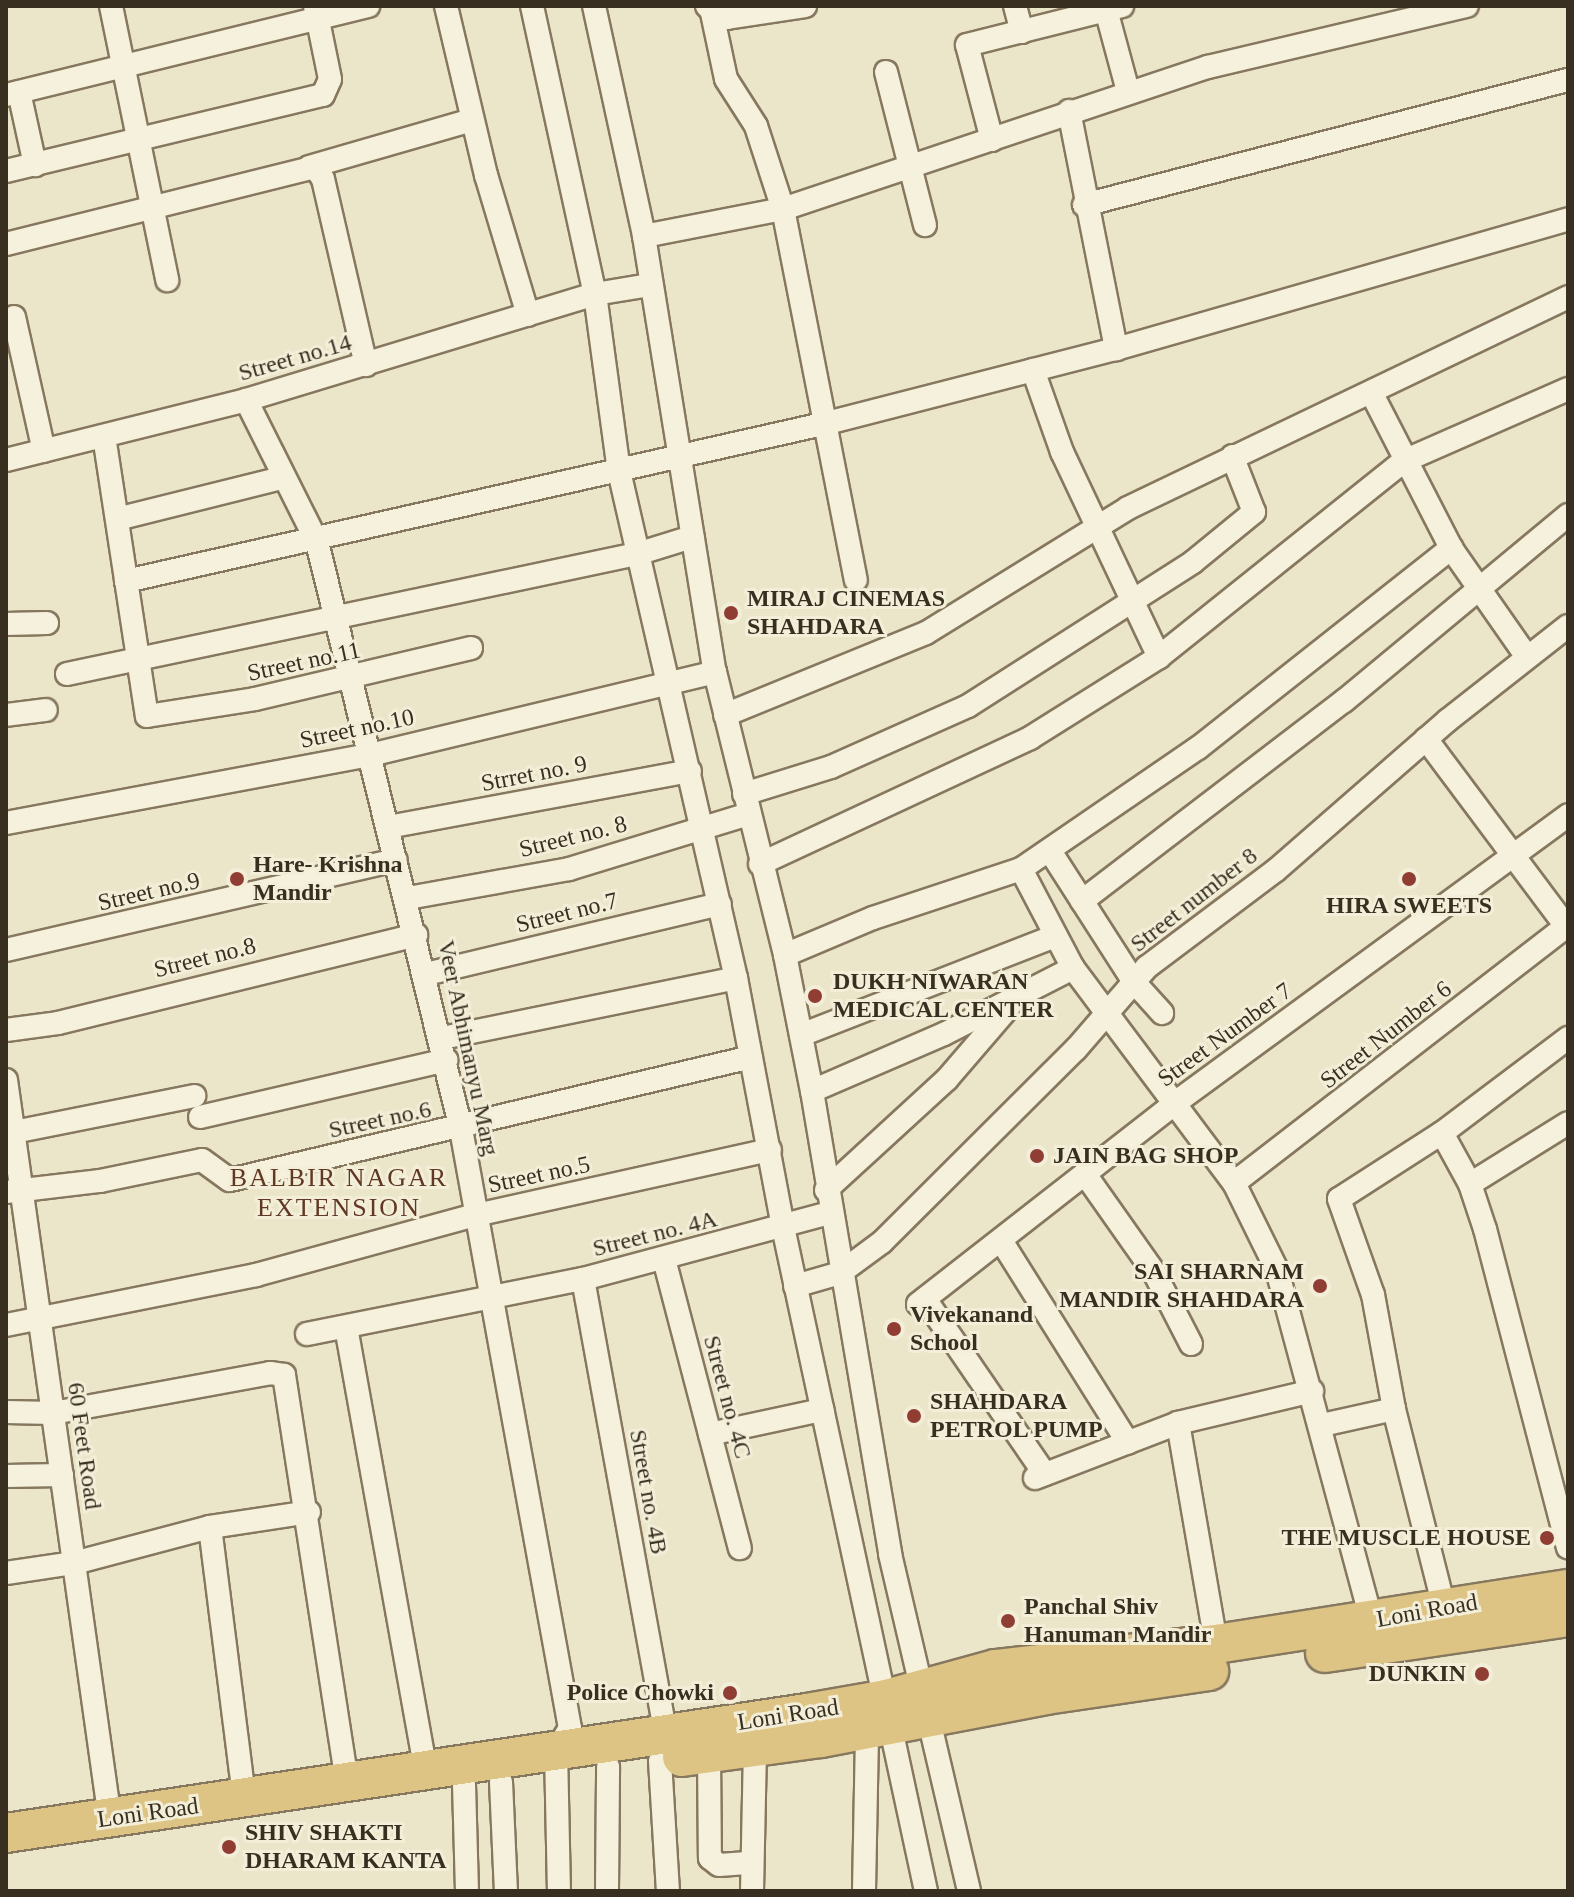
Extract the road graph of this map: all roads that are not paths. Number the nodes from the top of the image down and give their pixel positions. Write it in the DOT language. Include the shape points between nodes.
graph roads {
  1 [pos="111,6"];
  2 [pos="368,6"];
  3 [pos="446,6"];
  4 [pos="532,6"];
  5 [pos="594,6"];
  6 [pos="805,6"];
  7 [pos="1015,6"];
  8 [pos="1467,6"];
  9 [pos="1111,7"];
  10 [pos="709,10"];
  11 [pos="316,13"];
  12 [pos="1022,32"];
  13 [pos="122,69"];
  14 [pos="886,72"];
  15 [pos="1568,80"];
  16 [pos="1128,91"];
  17 [pos="12,94"];
  18 [pos="1069,111"];
  19 [pos="472,120"];
  20 [pos="137,139"];
  21 [pos="992,140"];
  22 [pos="35,165"];
  23 [pos="309,167"];
  24 [pos="907,169"];
  25 [pos="6,171"];
  26 [pos="1084,205"];
  27 [pos="783,209"];
  28 [pos="152,210"];
  29 [pos="1568,219"];
  30 [pos="925,225"];
  31 [pos="644,236"];
  32 [pos="6,244"];
  33 [pos="167,280"];
  34 [pos="620,290"];
  35 [pos="1568,297"];
  36 [pos="528,315"];
  37 [pos="14,317"];
  38 [pos="1116,349"];
  39 [pos="366,365"];
  40 [pos="1033,370"];
  41 [pos="1568,389"];
  42 [pos="1372,394"];
  43 [pos="246,400"];
  44 [pos="827,423"];
  45 [pos="104,436"];
  46 [pos="44,451"];
  47 [pos="1232,456"];
  48 [pos="6,460"];
  49 [pos="1404,461"];
  50 [pos="649,464"];
  51 [pos="281,478"];
  52 [pos="1568,515"];
  53 [pos="117,519"];
  54 [pos="1096,527"];
  55 [pos="692,537"];
  56 [pos="317,542"];
  57 [pos="1451,548"];
  58 [pos="637,554"];
  59 [pos="856,580"];
  60 [pos="126,581"];
  61 [pos="1480,591"];
  62 [pos="1134,603"];
  63 [pos="338,618"];
  64 [pos="47,623"];
  65 [pos="6,624"];
  66 [pos="1568,626"];
  67 [pos="471,648"];
  68 [pos="1159,657"];
  69 [pos="1527,657"];
  70 [pos="138,660"];
  71 [pos="715,672"];
  72 [pos="67,674"];
  73 [pos="354,678"];
  74 [pos="669,682"];
  75 [pos="46,710"];
  76 [pos="6,715"];
  77 [pos="725,715"];
  78 [pos="1426,739"];
  79 [pos="370,755"];
  80 [pos="690,771"];
  81 [pos="746,804"];
  82 [pos="1568,815"];
  83 [pos="6,823"];
  84 [pos="714,824"];
  85 [pos="388,827"];
  86 [pos="1050,851"];
  87 [pos="1513,858"];
  88 [pos="396,860"];
  89 [pos="760,864"];
  90 [pos="1021,869"];
  91 [pos="408,898"];
  92 [pos="1082,901"];
  93 [pos="720,904"];
  94 [pos="1567,927"];
  95 [pos="416,935"];
  96 [pos="1053,937"];
  97 [pos="6,950"];
  98 [pos="785,955"];
  99 [pos="1073,968"];
  100 [pos="426,974"];
  101 [pos="736,978"];
  102 [pos="1134,982"];
  103 [pos="1015,1000"];
  104 [pos="1162,1013"];
  105 [pos="1108,1015"];
  106 [pos="6,1030"];
  107 [pos="801,1035"];
  108 [pos="1568,1038"];
  109 [pos="444,1049"];
  110 [pos="751,1057"];
  111 [pos="7,1088"];
  112 [pos="812,1091"];
  113 [pos="1175,1103"];
  114 [pos="1568,1123"];
  115 [pos="461,1129"];
  116 [pos="14,1132"];
  117 [pos="1442,1133"];
  118 [pos="770,1150"];
  119 [pos="1087,1177"];
  120 [pos="1234,1183"];
  121 [pos="1470,1184"];
  122 [pos="826,1190"];
  123 [pos="14,1191"];
  124 [pos="830,1213"];
  125 [pos="476,1215"];
  126 [pos="783,1227"];
  127 [pos="1002,1242"];
  128 [pos="664,1259"];
  129 [pos="840,1273"];
  130 [pos="583,1279"];
  131 [pos="795,1286"];
  132 [pos="493,1299"];
  133 [pos="40,1319"];
  134 [pos="6,1325"];
  135 [pos="346,1327"];
  136 [pos="307,1334"];
  137 [pos="1191,1344"];
  138 [pos="1312,1391"];
  139 [pos="1394,1409"];
  140 [pos="822,1410"];
  141 [pos="6,1412"];
  142 [pos="53,1413"];
  143 [pos="1178,1423"];
  144 [pos="1322,1425"];
  145 [pos="710,1434"];
  146 [pos="1128,1443"];
  147 [pos="62,1475"];
  148 [pos="6,1476"];
  149 [pos="309,1512"];
  150 [pos="210,1527"];
  151 [pos="1568,1547"];
  152 [pos="740,1548"];
  153 [pos="74,1563"];
  154 [pos="6,1573"];
  155 [pos="1568,1589"];
  156 [pos="1444,1607"];
  157 [pos="1568,1617"];
  158 [pos="1374,1633"];
  159 [pos="1216,1644"];
  160 [pos="662,1714"];
  161 [pos="902,1717"];
  162 [pos="755,1747"];
  163 [pos="561,1751"];
  164 [pos="709,1753"];
  165 [pos="660,1761"];
  166 [pos="608,1767"];
  167 [pos="426,1771"];
  168 [pos="347,1783"];
  169 [pos="483,1783"];
  170 [pos="244,1798"];
  171 [pos="110,1819"];
  172 [pos="6,1833"];
  173 [pos="6,1853"];
  174 [pos="751,1863"];
  175 [pos="467,1891"];
  176 [pos="506,1891"];
  177 [pos="559,1891"];
  178 [pos="607,1891"];
  179 [pos="668,1891"];
  180 [pos="752,1891"];
  181 [pos="864,1891"];
  182 [pos="926,1891"];
  183 [pos="969,1891"];
  1 -- 13 [label="street"];
  2 -- 11 [label="street"];
  3 -- 19 [label="street"];
  4 -- 34 [label="street"];
  5 -- 31 [label="street"];
  6 -- 10 [label="street" via="727,18"];
  7 -- 12 [label="street"];
  8 -- 16 [label="street" via="1339,33"];
  9 -- 12 [label="street"];
  9 -- 16 [label="street"];
  10 -- 27 [label="street" via="726,79 756,126"];
  11 -- 13 [label="street"];
  11 -- 20 [label="street" via="330,79 323,95"];
  12 -- 21 [label="street" via="966,48"];
  13 -- 17 [label="street"];
  13 -- 20 [label="street"];
  14 -- 24 [label="street"];
  15 -- 26 [label="street"];
  16 -- 18 [label="street"];
  17 -- 22 [label="street"];
  18 -- 21 [label="street"];
  18 -- 26 [label="street"];
  19 -- 23 [label="street"];
  19 -- 36 [label="street"];
  20 -- 22 [label="street"];
  20 -- 28 [label="street"];
  21 -- 24 [label="street"];
  22 -- 25 [label="street"];
  23 -- 28 [label="street"];
  23 -- 39 [label="street" via="320,171 323,179"];
  24 -- 27 [label="street"];
  24 -- 30 [label="street"];
  26 -- 38 [label="street"];
  27 -- 31 [label="street"];
  27 -- 44 [label="street"];
  28 -- 32 [label="street"];
  28 -- 33 [label="street"];
  29 -- 38 [label="street"];
  31 -- 34 [label="street"];
  34 -- 36 [label="street, Street no.14"];
  34 -- 50 [label="street"];
  34 -- 50 [label="street"];
  35 -- 42 [label="street"];
  36 -- 39 [label="street, Street no.14"];
  37 -- 46 [label="street"];
  38 -- 40 [label="street"];
  39 -- 43 [label="street, Street no.14"];
  40 -- 44 [label="street"];
  40 -- 54 [label="street"];
  41 -- 49 [label="street"];
  42 -- 47 [label="street"];
  42 -- 49 [label="street"];
  43 -- 45 [label="street, Street no.14"];
  43 -- 51 [label="street, Veer Abhimanyu Marg"];
  44 -- 50 [label="street"];
  44 -- 59 [label="street"];
  45 -- 46 [label="street, Street no.14"];
  45 -- 53 [label="street"];
  46 -- 48 [label="street, Street no.14"];
  47 -- 54 [label="street"];
  47 -- 62 [label="street, Street no. 8" via="1254,512"];
  49 -- 57 [label="street"];
  49 -- 68 [label="street"];
  50 -- 55 [label="street"];
  50 -- 56 [label="street"];
  50 -- 58 [label="street"];
  51 -- 53 [label="street"];
  51 -- 56 [label="street, Veer Abhimanyu Marg"];
  52 -- 61 [label="street"];
  53 -- 60 [label="street"];
  54 -- 62 [label="street"];
  54 -- 77 [label="street" via="926,633"];
  55 -- 58 [label="street"];
  55 -- 71 [label="street"];
  56 -- 60 [label="street"];
  56 -- 63 [label="street, Veer Abhimanyu Marg"];
  57 -- 61 [label="street"];
  57 -- 86 [label="street" via="1198,748"];
  58 -- 63 [label="street"];
  58 -- 74 [label="street"];
  60 -- 70 [label="street"];
  61 -- 69 [label="street"];
  61 -- 92 [label="street"];
  62 -- 68 [label="street"];
  62 -- 81 [label="street, Street no. 8" via="968,706"];
  63 -- 70 [label="street"];
  63 -- 73 [label="street, Veer Abhimanyu Marg"];
  64 -- 65 [label="street"];
  66 -- 69 [label="street, Street number 8"];
  67 -- 73 [label="street, Street no.11"];
  68 -- 89 [label="street" via="991,761"];
  69 -- 78 [label="street, Street number 8"];
  70 -- 72 [label="street"];
  70 -- 73 [label="street, Street no.11" via="147,716"];
  71 -- 74 [label="street, Street no.10"];
  71 -- 77 [label="street"];
  73 -- 79 [label="street, Veer Abhimanyu Marg"];
  74 -- 79 [label="street, Street no.10"];
  74 -- 80 [label="street"];
  75 -- 76 [label="street"];
  77 -- 81 [label="street"];
  78 -- 87 [label="street"];
  78 -- 102 [label="street, Street number 8" via="1275,871"];
  79 -- 83 [label="street, Street no.10"];
  79 -- 85 [label="street, Veer Abhimanyu Marg"];
  80 -- 84 [label="street"];
  80 -- 85 [label="street, Strret no. 9"];
  81 -- 84 [label="street, Street no. 8"];
  81 -- 89 [label="street"];
  82 -- 87 [label="street, Street Number 7"];
  84 -- 91 [label="street, Street no. 8" via="569,869"];
  84 -- 93 [label="street"];
  85 -- 88 [label="street, Veer Abhimanyu Marg"];
  86 -- 90 [label="street"];
  86 -- 92 [label="street"];
  87 -- 94 [label="street"];
  87 -- 113 [label="street, Street Number 7"];
  88 -- 91 [label="street, Veer Abhimanyu Marg"];
  88 -- 97 [label="street, Street no.9"];
  89 -- 98 [label="street"];
  90 -- 96 [label="street"];
  90 -- 98 [label="street"];
  91 -- 95 [label="street, Veer Abhimanyu Marg"];
  92 -- 102 [label="street"];
  93 -- 100 [label="street, Street no.7"];
  93 -- 101 [label="street"];
  94 -- 120 [label="street, Street Number 6"];
  95 -- 100 [label="street, Veer Abhimanyu Marg"];
  95 -- 106 [label="street, Street no.8" via="58,1023"];
  96 -- 99 [label="street"];
  96 -- 107 [label="street"];
  98 -- 107 [label="street"];
  99 -- 103 [label="street"];
  99 -- 105 [label="street"];
  100 -- 109 [label="street, Veer Abhimanyu Marg"];
  101 -- 109 [label="street"];
  101 -- 110 [label="street"];
  102 -- 104 [label="street"];
  102 -- 105 [label="street, Street number 8"];
  103 -- 112 [label="street"];
  103 -- 122 [label="street" via="947,1079"];
  105 -- 113 [label="street"];
  105 -- 129 [label="street, Street number 8" via="882,1242"];
  107 -- 112 [label="street"];
  108 -- 117 [label="street"];
  109 -- 115 [label="street, Veer Abhimanyu Marg"];
  109 -- 116 [label="street" via="197,1107"];
  110 -- 115 [label="street, Street no.6"];
  110 -- 118 [label="street"];
  111 -- 116 [label="street, 60 Feet Road"];
  112 -- 122 [label="street"];
  113 -- 119 [label="street, Street Number 7"];
  113 -- 120 [label="street"];
  114 -- 121 [label="street"];
  115 -- 123 [label="street, Street no.6" via="230,1180 202,1160"];
  115 -- 125 [label="street, Veer Abhimanyu Marg"];
  116 -- 123 [label="street, 60 Feet Road"];
  117 -- 121 [label="street"];
  117 -- 139 [label="street" via="1339,1199 1373,1298"];
  118 -- 125 [label="street, Street no.5"];
  118 -- 126 [label="street"];
  119 -- 127 [label="street, Street Number 7"];
  119 -- 137 [label="street" via="1154,1272"];
  120 -- 138 [label="street" via="1288,1297"];
  121 -- 151 [label="street"];
  122 -- 124 [label="street"];
  123 -- 133 [label="street, 60 Feet Road"];
  124 -- 126 [label="street, Street no. 4A"];
  124 -- 129 [label="street"];
  125 -- 132 [label="street, Veer Abhimanyu Marg"];
  125 -- 133 [label="street, Street no.5" via="256,1275"];
  126 -- 128 [label="street, Street no. 4A"];
  126 -- 131 [label="street"];
  127 -- 146 [label="street"];
  127 -- 146 [label="street, Street Number 7" via="922,1302 1040,1476"];
  128 -- 130 [label="street, Street no. 4A"];
  128 -- 145 [label="street, Street no. 4C"];
  129 -- 131 [label="street, Street number 8"];
  129 -- 161 [label="street"];
  130 -- 132 [label="street, Street no. 4A"];
  130 -- 160 [label="street, Street no. 4B"];
  131 -- 140 [label="street"];
  132 -- 135 [label="street, Street no. 4A"];
  132 -- 163 [label="street, Veer Abhimanyu Marg"];
  133 -- 134 [label="street, Street no.5"];
  133 -- 142 [label="street, 60 Feet Road"];
  135 -- 136 [label="street, Street no. 4A"];
  135 -- 167 [label="street"];
  138 -- 143 [label="street"];
  138 -- 144 [label="street"];
  139 -- 144 [label="street"];
  139 -- 156 [label="street"];
  140 -- 145 [label="street"];
  140 -- 161 [label="street"];
  141 -- 142 [label="street"];
  142 -- 147 [label="street, 60 Feet Road"];
  142 -- 149 [label="street" via="279,1373 287,1382"];
  143 -- 146 [label="street"];
  143 -- 159 [label="street"];
  144 -- 158 [label="street"];
  145 -- 152 [label="street, Street no. 4C"];
  147 -- 148 [label="street"];
  147 -- 153 [label="street, 60 Feet Road"];
  149 -- 150 [label="street"];
  149 -- 168 [label="street"];
  150 -- 153 [label="street"];
  150 -- 170 [label="street"];
  153 -- 154 [label="street"];
  153 -- 171 [label="street, 60 Feet Road"];
  155 -- 156 [label="highway, Loni Road"];
  156 -- 158 [label="highway, Loni Road"];
  157 -- 158 [label="highway, Loni Road"];
  158 -- 159 [label="highway, Loni Road"];
  158 -- 161 [label="highway, Loni Road"];
  159 -- 161 [label="highway, Loni Road" via="996,1669"];
  161 -- 162 [label="highway, Loni Road"];
  161 -- 163 [label="highway, Loni Road"];
  161 -- 181 [label="street"];
  161 -- 182 [label="street"];
  161 -- 183 [label="street"];
  162 -- 164 [label="highway, Loni Road"];
  162 -- 174 [label="street"];
  163 -- 166 [label="highway, Loni Road"];
  163 -- 167 [label="highway, Loni Road"];
  163 -- 169 [label="highway, Loni Road"];
  163 -- 177 [label="street, Veer Abhimanyu Marg"];
  164 -- 165 [label="highway, Loni Road"];
  164 -- 174 [label="street" via="710,1858 719,1865"];
  165 -- 166 [label="highway, Loni Road"];
  165 -- 179 [label="street"];
  166 -- 178 [label="street"];
  167 -- 168 [label="highway, Loni Road"];
  168 -- 170 [label="highway, Loni Road"];
  169 -- 173 [label="highway, Loni Road"];
  169 -- 175 [label="street"];
  169 -- 176 [label="street"];
  170 -- 171 [label="highway, Loni Road"];
  171 -- 172 [label="highway, Loni Road"];
  174 -- 180 [label="street"];
}
